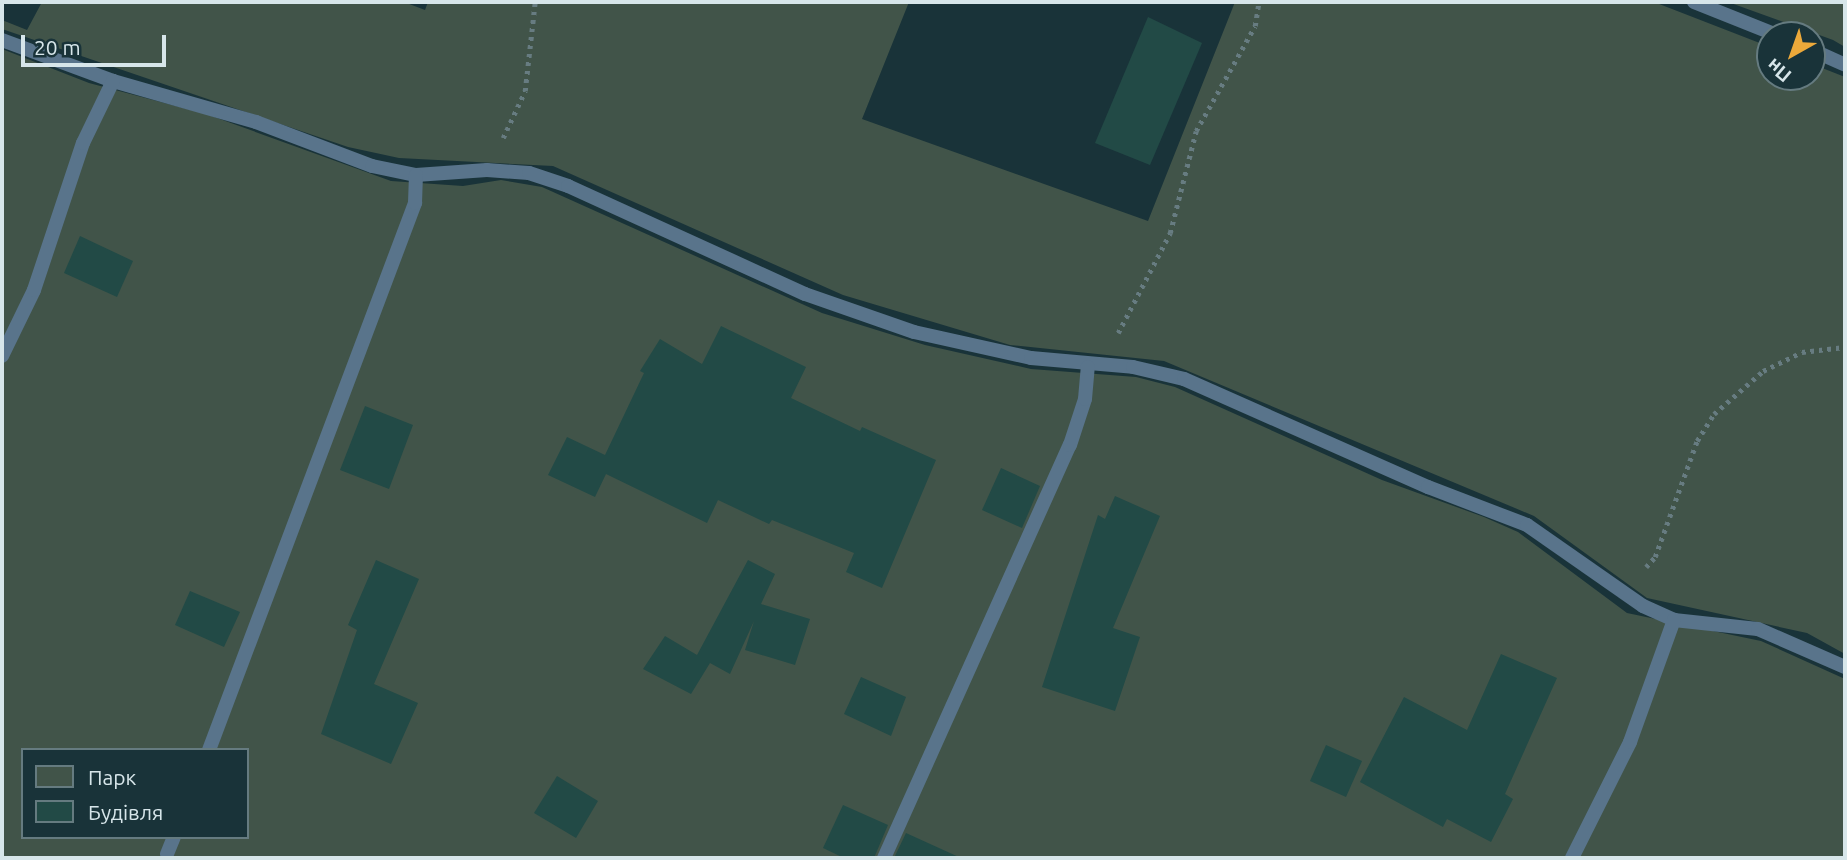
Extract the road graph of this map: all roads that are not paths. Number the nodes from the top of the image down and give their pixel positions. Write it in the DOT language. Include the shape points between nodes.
graph roads {
  1 [pos="1694,2"];
  2 [pos="1756,27"];
  3 [pos="2,40"];
  4 [pos="1826,56"];
  5 [pos="1845,65"];
  6 [pos="113,80"];
  7 [pos="416,175"];
  8 [pos="2,356"];
  9 [pos="1088,367"];
  10 [pos="1674,620"];
  11 [pos="1845,667"];
  12 [pos="210,748"];
  13 [pos="173,839"];
  14 [pos="167,854"];
  15 [pos="884,858"];
  16 [pos="1572,858"];
  1 -- 2 [label="lane"];
  3 -- 6 [label="lane"];
  4 -- 5 [label="lane"];
  6 -- 7 [label="lane" via="181,97 341,155"];
  6 -- 8 [label="lane" via="83,142 34,290"];
  7 -- 9 [label="lane" via="509,172 568,186 805,294 914,332"];
  7 -- 12 [label="lane" via="415,203"];
  9 -- 10 [label="lane" via="1133,367 1184,379 1428,487 1527,525 1615,589"];
  9 -- 15 [label="lane" via="1085,399 1070,445"];
  10 -- 11 [label="lane" via="1759,629"];
  10 -- 16 [label="lane" via="1630,742"];
  13 -- 14 [label="lane"];
}
